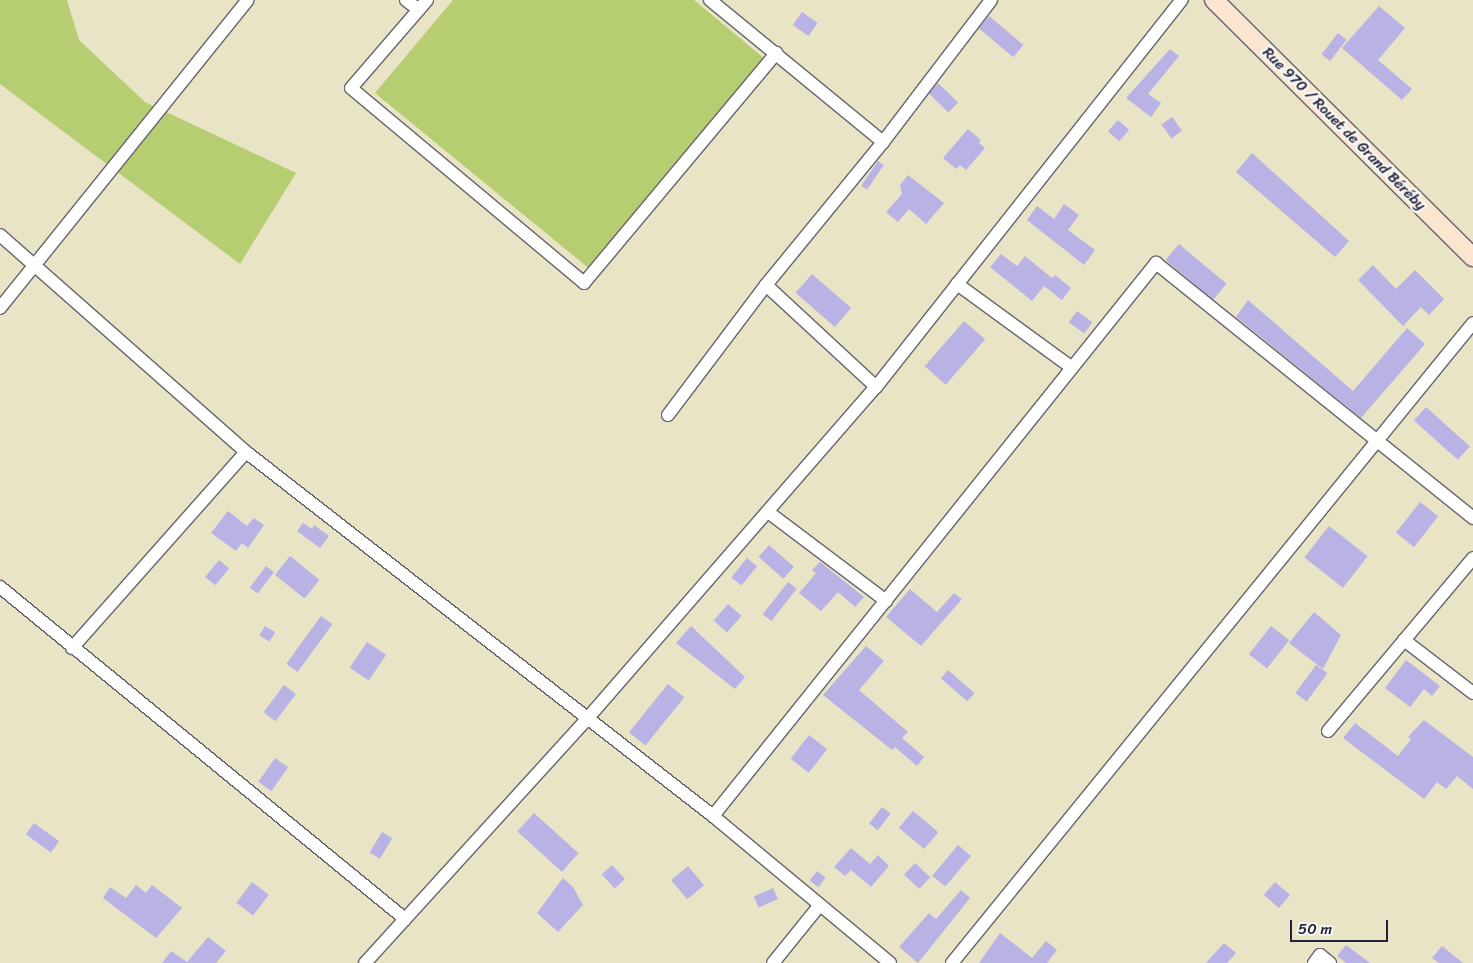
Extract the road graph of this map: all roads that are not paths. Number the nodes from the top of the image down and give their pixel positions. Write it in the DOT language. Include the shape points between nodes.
graph roads {
  1 [pos="248,0"];
  2 [pos="406,0"];
  3 [pos="710,0"];
  4 [pos="991,0"];
  5 [pos="1182,0"];
  6 [pos="1214,0"];
  7 [pos="423,5"];
  8 [pos="776,53"];
  9 [pos="883,142"];
  10 [pos="0,235"];
  11 [pos="1473,257"];
  12 [pos="36,264"];
  13 [pos="958,284"];
  14 [pos="766,285"];
  15 [pos="0,308"];
  16 [pos="1473,323"];
  17 [pos="1072,368"];
  18 [pos="876,387"];
  19 [pos="668,415"];
  20 [pos="1377,442"];
  21 [pos="246,452"];
  22 [pos="768,512"];
  23 [pos="1473,518"];
  24 [pos="1473,558"];
  25 [pos="0,587"];
  26 [pos="886,600"];
  27 [pos="1404,640"];
  28 [pos="72,648"];
  29 [pos="1473,694"];
  30 [pos="586,719"];
  31 [pos="1328,730"];
  32 [pos="713,816"];
  33 [pos="820,906"];
  34 [pos="405,919"];
  35 [pos="365,963"];
  36 [pos="773,963"];
  37 [pos="890,963"];
  38 [pos="952,963"];
  39 [pos="1314,963"];
  40 [pos="1330,963"];
  1 -- 12 [label="street"];
  2 -- 7 [label="street"];
  3 -- 8 [label="street"];
  4 -- 9 [label="street"];
  5 -- 13 [label="street"];
  6 -- 11 [label="main road, Rue 970 / Rouet de Grand Béréby"];
  7 -- 8 [label="street" via="351,88 584,283"];
  8 -- 9 [label="street"];
  9 -- 14 [label="street"];
  10 -- 12 [label="street"];
  12 -- 15 [label="street"];
  12 -- 21 [label="street"];
  13 -- 17 [label="street"];
  13 -- 18 [label="street"];
  14 -- 18 [label="street"];
  14 -- 19 [label="street"];
  16 -- 20 [label="street"];
  17 -- 20 [label="street" via="1156,263"];
  17 -- 26 [label="street"];
  18 -- 22 [label="street"];
  20 -- 23 [label="street"];
  20 -- 38 [label="street"];
  21 -- 28 [label="street"];
  21 -- 30 [label="street"];
  22 -- 26 [label="street"];
  22 -- 30 [label="street"];
  24 -- 27 [label="street"];
  25 -- 28 [label="street"];
  26 -- 32 [label="street"];
  27 -- 29 [label="street"];
  27 -- 31 [label="street"];
  28 -- 34 [label="street"];
  30 -- 32 [label="street"];
  30 -- 34 [label="street"];
  32 -- 33 [label="street"];
  33 -- 36 [label="street"];
  33 -- 37 [label="street"];
  34 -- 35 [label="street"];
  39 -- 40 [label="street" via="1320,955"];
}
